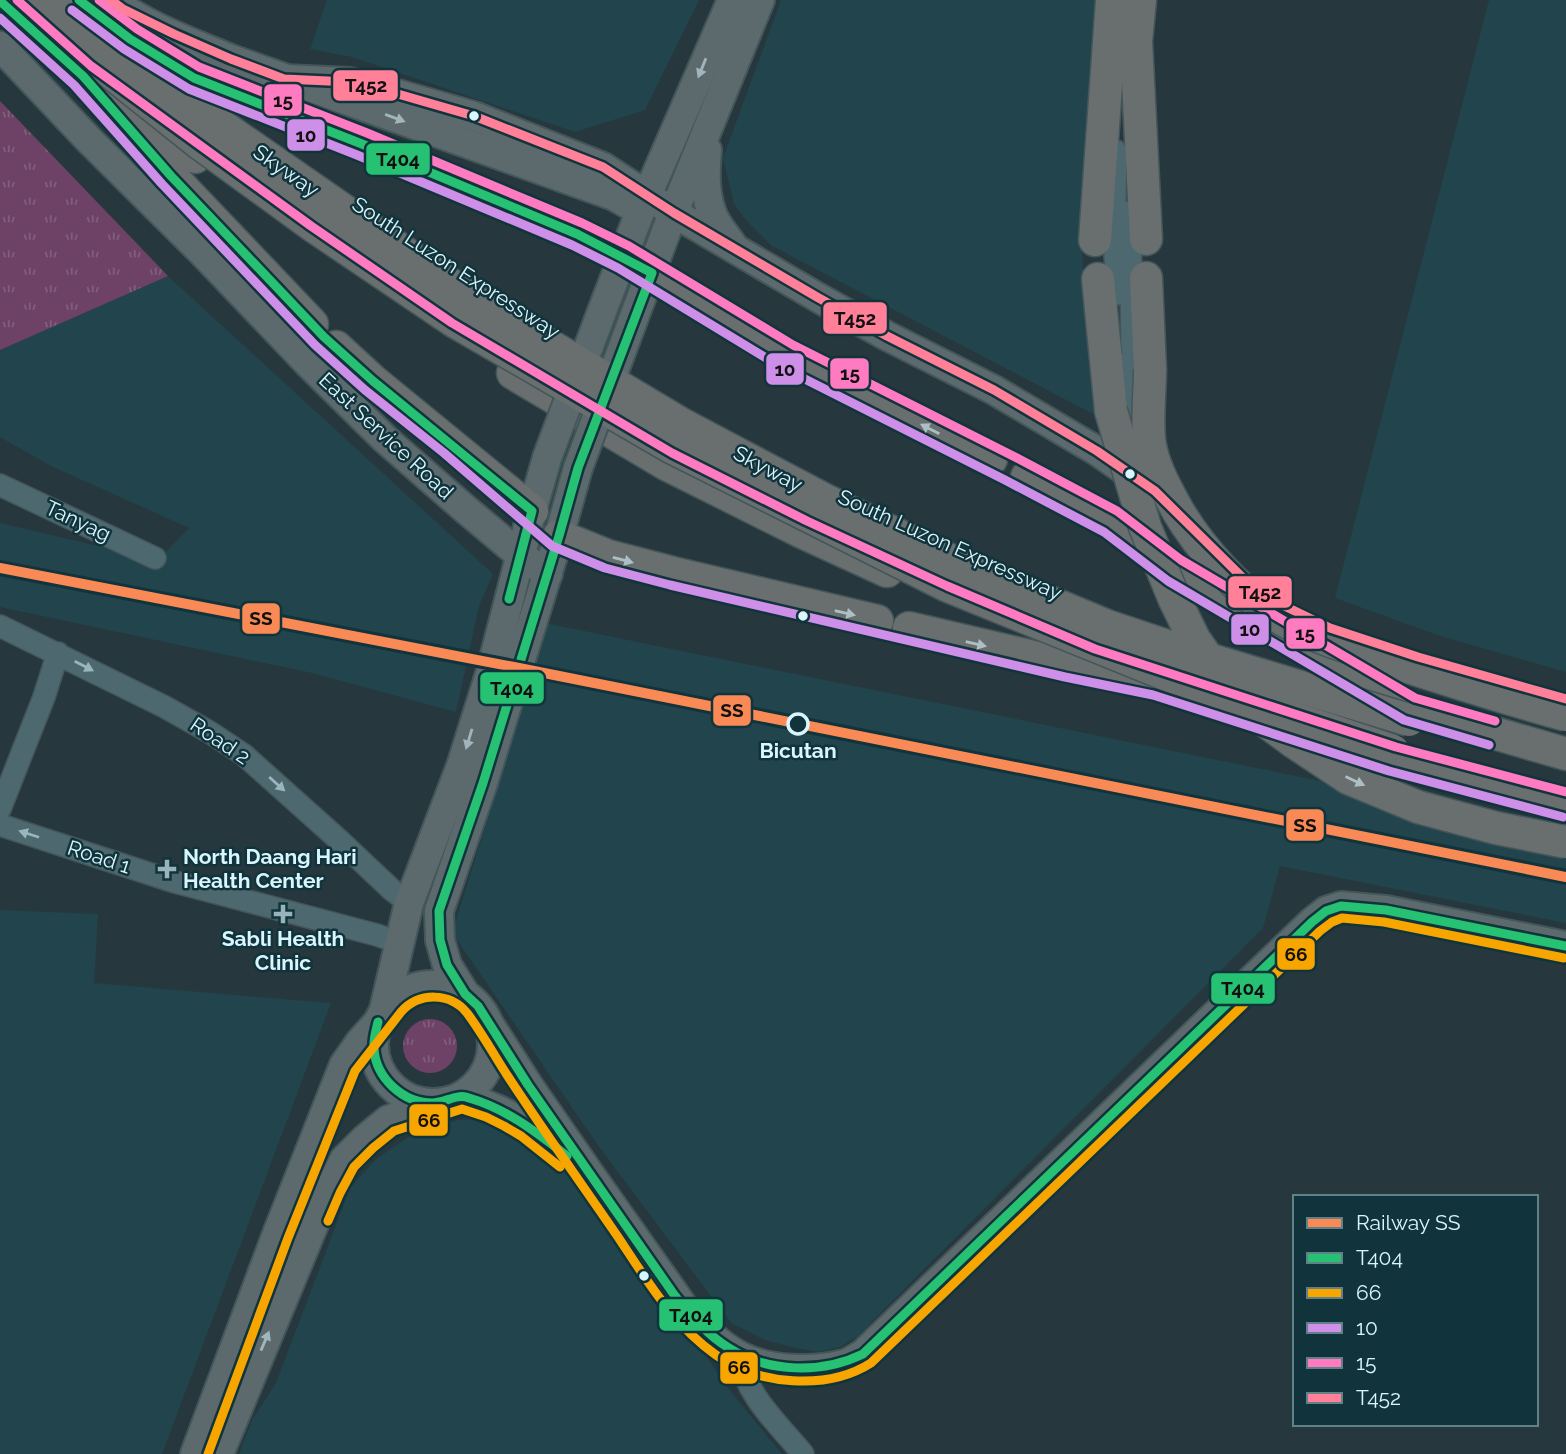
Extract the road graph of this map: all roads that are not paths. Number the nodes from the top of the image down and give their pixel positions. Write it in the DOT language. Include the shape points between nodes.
graph roads {
  1 [pos="20,0"];
  2 [pos="57,0"];
  3 [pos="79,0"];
  4 [pos="111,0"];
  5 [pos="732,0"];
  6 [pos="760,0"];
  7 [pos="0,1"];
  8 [pos="1124,1"];
  9 [pos="130,39"];
  10 [pos="0,46"];
  11 [pos="83,76"];
  12 [pos="710,122"];
  13 [pos="343,137"];
  14 [pos="376,150"];
  15 [pos="644,204"];
  16 [pos="671,221"];
  17 [pos="1146,239"];
  18 [pos="1095,240"];
  19 [pos="734,249"];
  20 [pos="624,257"];
  21 [pos="652,273"];
  22 [pos="1146,278"];
  23 [pos="1098,279"];
  24 [pos="312,324"];
  25 [pos="887,336"];
  26 [pos="335,347"];
  27 [pos="991,459"];
  28 [pos="1027,477"];
  29 [pos="0,485"];
  30 [pos="1147,485"];
  31 [pos="532,511"];
  32 [pos="559,536"];
  33 [pos="520,555"];
  34 [pos="155,558"];
  35 [pos="548,574"];
  36 [pos="877,621"];
  37 [pos="0,626"];
  38 [pos="909,628"];
  39 [pos="58,653"];
  40 [pos="1156,683"];
  41 [pos="1566,699"];
  42 [pos="1410,709"];
  43 [pos="1566,715"];
  44 [pos="1566,754"];
  45 [pos="1566,764"];
  46 [pos="1566,795"];
  47 [pos="1566,805"];
  48 [pos="0,809"];
  49 [pos="0,825"];
  50 [pos="1566,842"];
  51 [pos="408,902"];
  52 [pos="400,943"];
  53 [pos="1566,946"];
  54 [pos="465,994"];
  55 [pos="381,1018"];
  56 [pos="487,1021"];
  57 [pos="462,1096"];
  58 [pos="433,1104"];
  59 [pos="589,1173"];
  60 [pos="740,1356"];
  61 [pos="195,1454"];
  62 [pos="219,1454"];
  63 [pos="803,1454"];
  1 -- 46 [label="highway, Skyway, bridge" via="198,142 315,227 454,321 682,453 948,586 1177,678 1392,751"];
  2 -- 45 [label="highway, Skyway, bridge" via="216,122 470,298 684,425 825,500 956,563 1107,626"];
  3 -- 9 [label="highway, South Luzon Expressway"];
  4 -- 15 [label="main road" via="174,34 284,79 350,82 474,116 603,167"];
  5 -- 15 [label="main road, one-way"];
  6 -- 12 [label="main road"];
  7 -- 11 [label="highway"];
  8 -- 17 [label="highway" via="1136,41"];
  8 -- 18 [label="highway"];
  8 -- 30 [label="street" via="1132,347"];
  9 -- 13 [label="highway" via="194,78"];
  9 -- 42 [label="highway, South Luzon Expressway" via="475,285 687,416 822,487 960,553 1112,617"];
  10 -- 33 [label="main road, East Service Road" via="385,439"];
  11 -- 24 [label="highway"];
  11 -- 40 [label="highway" via="445,333 666,464 942,597"];
  12 -- 16 [label="main road"];
  12 -- 19 [label="main road" via="705,178 708,199"];
  14 -- 20 [label="highway"];
  15 -- 16 [label="main road"];
  15 -- 20 [label="main road"];
  16 -- 19 [label="main road"];
  16 -- 21 [label="main road"];
  16 -- 25 [label="main road" via="810,309"];
  19 -- 25 [label="main road"];
  20 -- 21 [label="main road"];
  20 -- 31 [label="main road, bridge" via="547,458"];
  27 -- 21 [label="highway, one-way" via="788,356"];
  21 -- 32 [label="main road, bridge" via="578,468"];
  22 -- 43 [label="highway, bridge" via="1149,439 1160,479 1214,561 1275,614 1309,632"];
  23 -- 50 [label="highway, one-way, bridge" via="1111,411 1144,527 1194,639 1223,679 1253,711 1348,778 1418,807"];
  25 -- 30 [label="main road" via="994,390"];
  26 -- 31 [label="highway"];
  28 -- 42 [label="highway" via="1111,522 1174,570"];
  29 -- 34 [label="street, Tanyag"];
  30 -- 41 [label="main road" via="1249,584 1294,612 1418,657"];
  31 -- 32 [label="main road"];
  31 -- 33 [label="main road"];
  32 -- 35 [label="main road"];
  32 -- 36 [label="highway, one-way" via="660,570"];
  33 -- 35 [label="main road, East Service Road"];
  33 -- 51 [label="main road, one-way" via="494,661 461,766"];
  35 -- 54 [label="main road" via="439,911 446,965"];
  37 -- 39 [label="street, Road 2"];
  38 -- 40 [label="highway, one-way"];
  39 -- 48 [label="street"];
  39 -- 51 [label="street, Road 2, one-way" via="166,706 244,755"];
  40 -- 47 [label="highway" via="1393,760"];
  42 -- 44 [label="highway, South Luzon Expressway"];
  52 -- 49 [label="street, Road 1, one-way" via="175,882"];
  51 -- 52 [label="main road"];
  52 -- 55 [label="main road"];
  53 -- 60 [label="main road" via="1386,910 1341,906 1326,911 863,1354 819,1368 783,1368"];
  54 -- 55 [label="main road" via="447,986 427,985 391,1002"];
  54 -- 56 [label="main road"];
  55 -- 58 [label="main road" via="374,1038 375,1058 383,1076 396,1091"];
  55 -- 61 [label="main road" via="344,1065"];
  56 -- 57 [label="main road" via="490,1061 479,1082"];
  56 -- 59 [label="main road"];
  57 -- 58 [label="main road"];
  57 -- 59 [label="main road" via="528,1126"];
  62 -- 58 [label="main road, one-way" via="344,1160 388,1120"];
  59 -- 60 [label="main road" via="690,1316"];
  60 -- 63 [label="street" via="744,1376 757,1398"];
}
